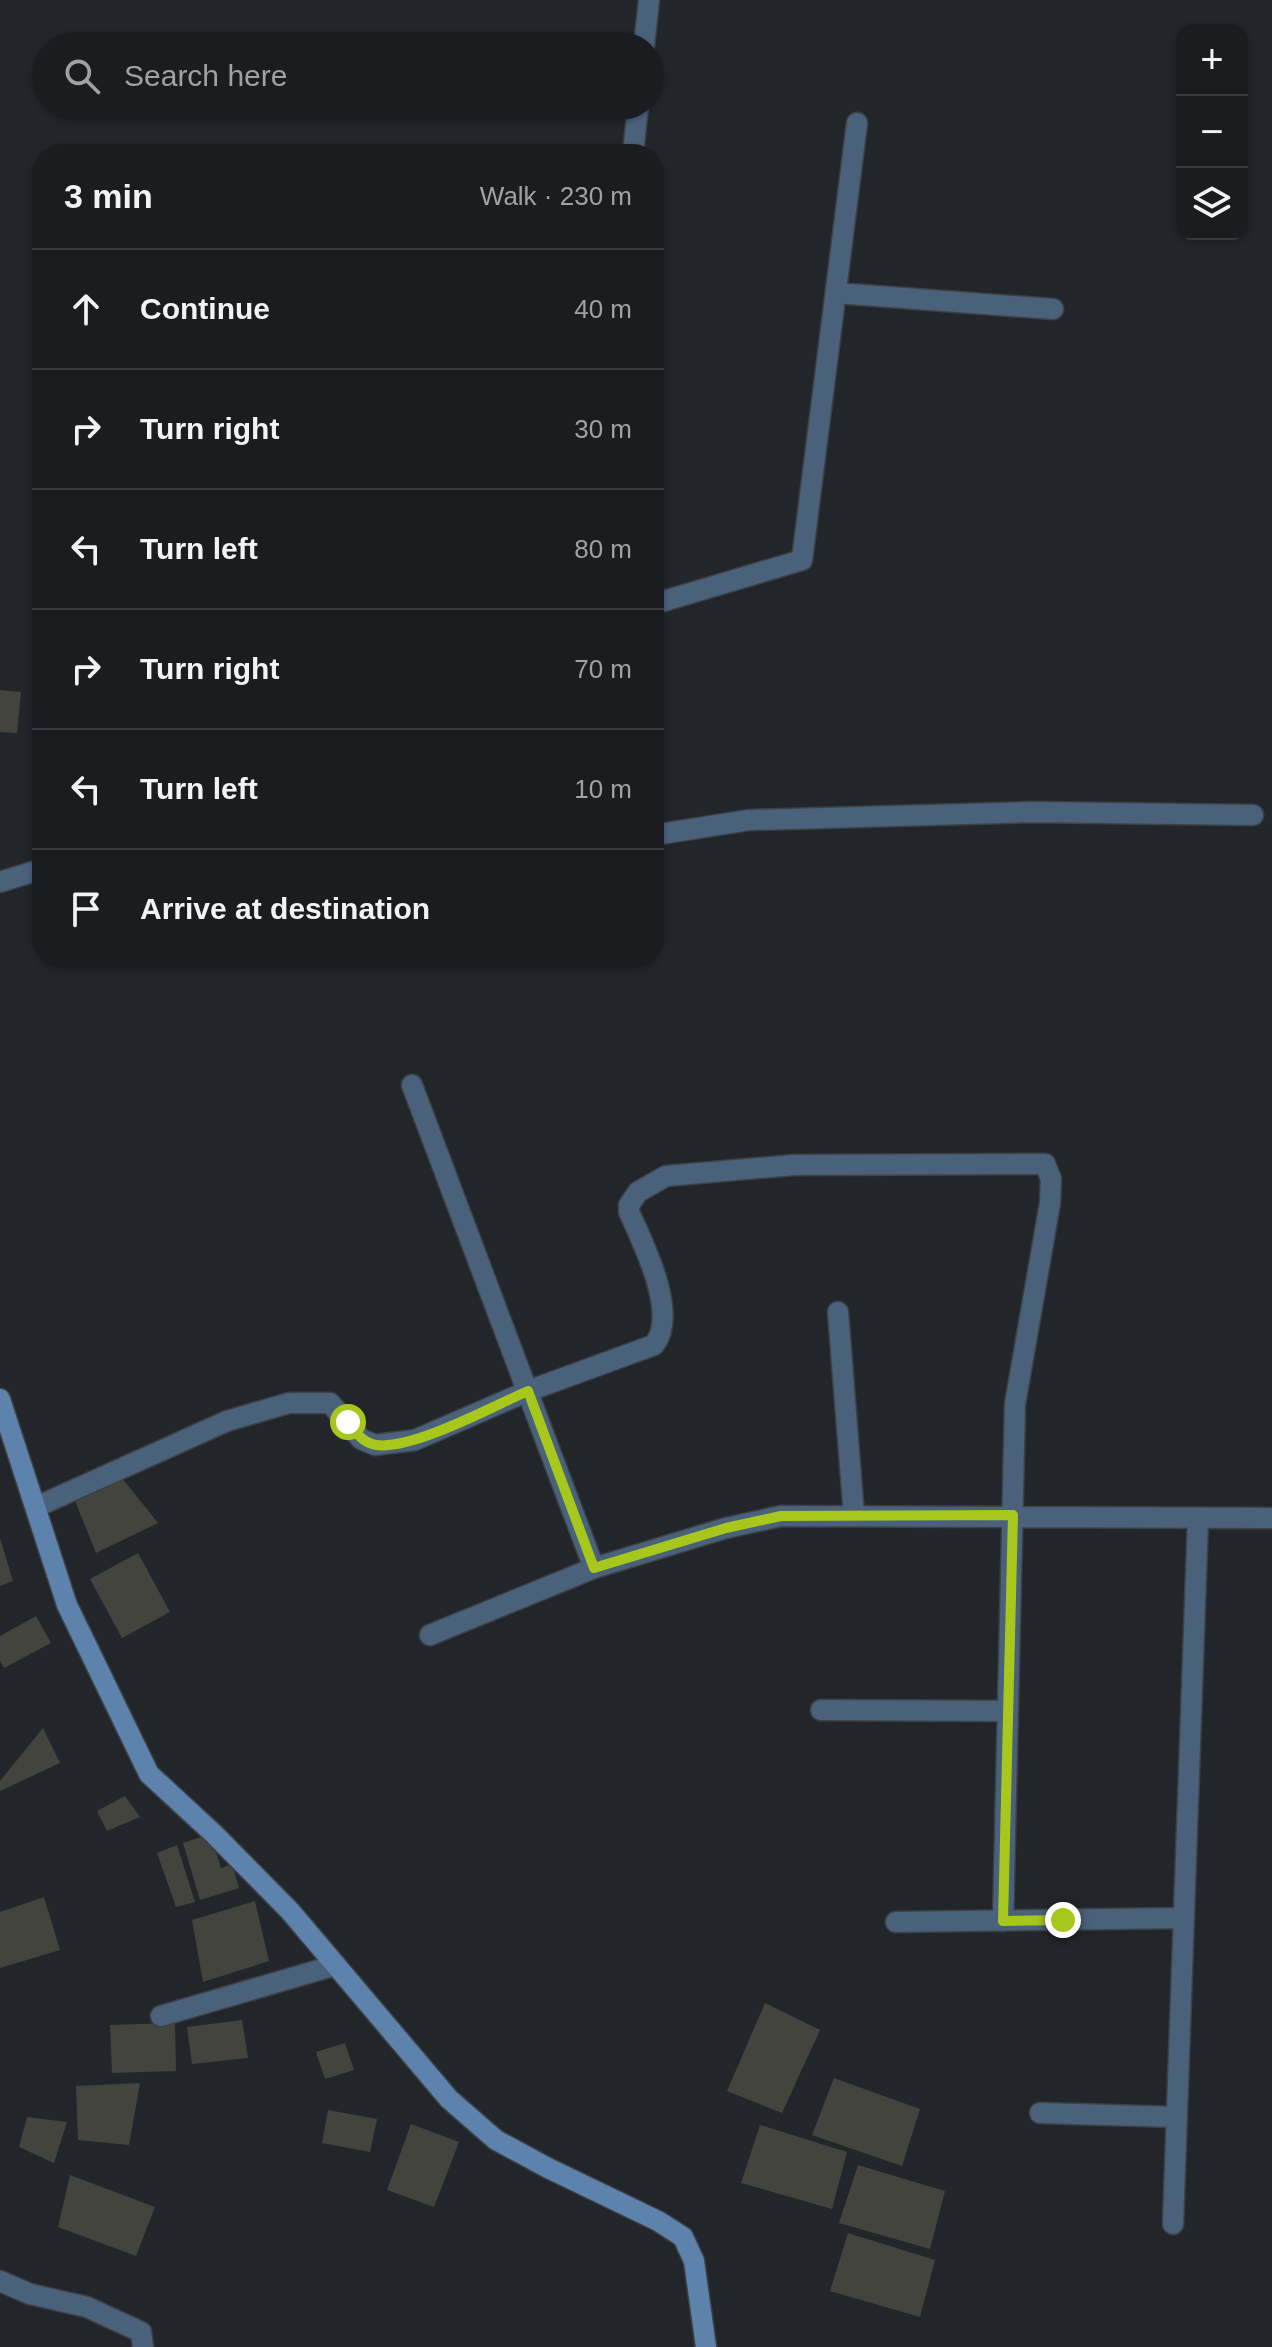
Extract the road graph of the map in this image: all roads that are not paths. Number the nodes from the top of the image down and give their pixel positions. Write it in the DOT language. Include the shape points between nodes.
graph roads {
  1 [pos="649,0"];
  2 [pos="646,32"];
  3 [pos="637,120"];
  4 [pos="857,123"];
  5 [pos="634,144"];
  6 [pos="836,293"];
  7 [pos="1053,309"];
  8 [pos="664,601"];
  9 [pos="1253,815"];
  10 [pos="664,833"];
  11 [pos="32,872"];
  12 [pos="0,882"];
  13 [pos="412,1085"];
  14 [pos="838,1312"];
  15 [pos="528,1391"];
  16 [pos="0,1399"];
  17 [pos="36,1507"];
  18 [pos="1013,1515"];
  19 [pos="854,1516"];
  20 [pos="1198,1518"];
  21 [pos="1272,1518"];
  22 [pos="594,1568"];
  23 [pos="430,1635"];
  24 [pos="821,1710"];
  25 [pos="1008,1711"];
  26 [pos="1184,1918"];
  27 [pos="1003,1921"];
  28 [pos="896,1922"];
  29 [pos="336,1965"];
  30 [pos="161,2016"];
  31 [pos="1040,2113"];
  32 [pos="1177,2117"];
  33 [pos="1173,2224"];
  34 [pos="0,2281"];
  35 [pos="143,2347"];
  36 [pos="706,2347"];
  1 -- 2 [label="street"];
  3 -- 5 [label="street"];
  4 -- 6 [label="street"];
  6 -- 7 [label="street"];
  6 -- 8 [label="street" via="802,560"];
  9 -- 10 [label="street" via="1032,812 749,820"];
  11 -- 12 [label="street"];
  13 -- 15 [label="street"];
  14 -- 19 [label="street"];
  15 -- 17 [label="street" via="415,1440 375,1445 361,1439 330,1403 289,1403 227,1421"];
  15 -- 18 [label="street" via="654,1345 660,1337 663,1322 652,1262 629,1205 638,1192 666,1176 794,1165 1045,1164 1051,1179 1050,1203 1015,1404"];
  15 -- 22 [label="street"];
  16 -- 17 [label="main road"];
  17 -- 29 [label="main road" via="67,1605 149,1774 290,1911"];
  18 -- 19 [label="street"];
  18 -- 20 [label="street"];
  18 -- 25 [label="street"];
  19 -- 22 [label="street" via="781,1516"];
  20 -- 21 [label="street"];
  20 -- 26 [label="street"];
  22 -- 23 [label="street"];
  24 -- 25 [label="street"];
  25 -- 27 [label="street"];
  26 -- 27 [label="street"];
  26 -- 32 [label="street"];
  27 -- 28 [label="street"];
  29 -- 30 [label="street"];
  29 -- 36 [label="main road" via="449,2099 496,2140 683,2237 694,2261"];
  31 -- 32 [label="street"];
  32 -- 33 [label="street"];
  34 -- 35 [label="street" via="87,2307 141,2332"];
}
